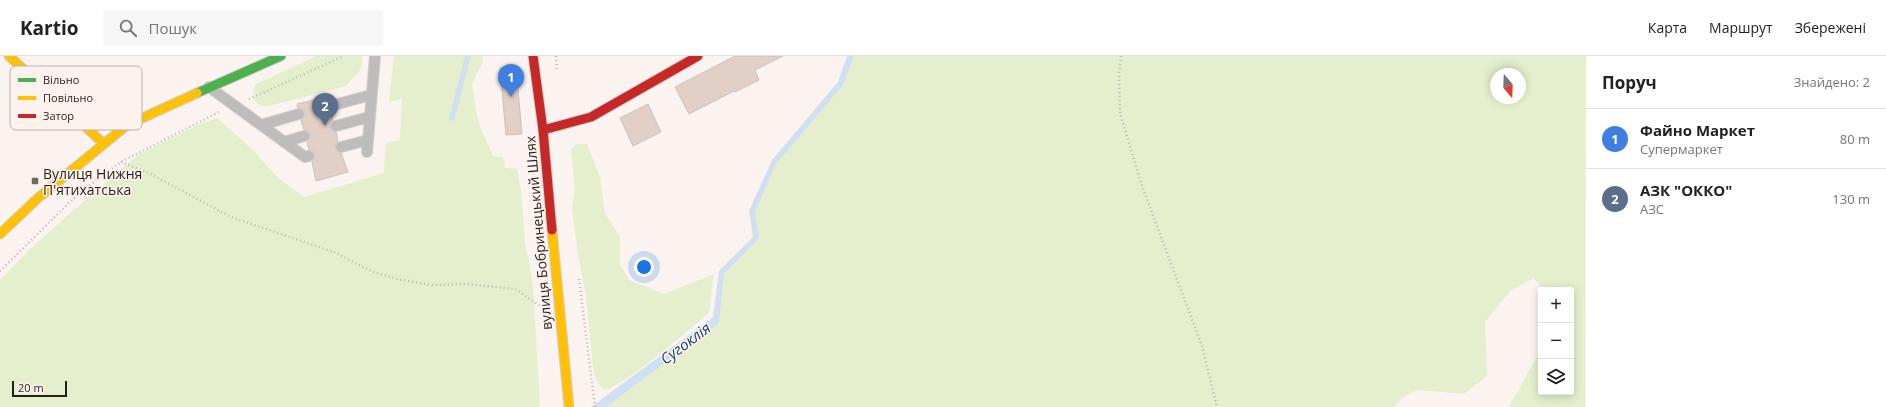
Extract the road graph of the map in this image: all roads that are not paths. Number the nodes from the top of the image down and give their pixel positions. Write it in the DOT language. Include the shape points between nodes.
graph roads {
  1 [pos="9,56"];
  2 [pos="281,56"];
  3 [pos="375,56"];
  4 [pos="533,56"];
  5 [pos="698,56"];
  6 [pos="20,66"];
  7 [pos="209,87"];
  8 [pos="371,95"];
  9 [pos="330,106"];
  10 [pos="299,114"];
  11 [pos="369,117"];
  12 [pos="142,118"];
  13 [pos="261,125"];
  14 [pos="336,126"];
  15 [pos="89,130"];
  16 [pos="120,130"];
  17 [pos="543,130"];
  18 [pos="304,136"];
  19 [pos="368,140"];
  20 [pos="284,142"];
  21 [pos="103,143"];
  22 [pos="341,147"];
  23 [pos="367,152"];
  24 [pos="309,156"];
  25 [pos="0,234"];
  26 [pos="569,407"];
  1 -- 6 [label="street"];
  2 -- 7 [label="street"];
  3 -- 8 [label="lane"];
  4 -- 17 [label="street, вулиця Бобринецький Шлях"];
  5 -- 17 [label="street" via="591,117"];
  7 -- 12 [label="street"];
  7 -- 13 [label="lane"];
  8 -- 9 [label="lane"];
  8 -- 11 [label="lane"];
  10 -- 13 [label="lane"];
  11 -- 14 [label="lane"];
  11 -- 19 [label="lane"];
  13 -- 20 [label="lane"];
  15 -- 21 [label="street"];
  16 -- 21 [label="street"];
  17 -- 26 [label="street, вулиця Бобринецький Шлях"];
  18 -- 20 [label="lane"];
  19 -- 22 [label="lane"];
  19 -- 23 [label="lane"];
  20 -- 24 [label="lane" via="306,157"];
  21 -- 25 [label="street"];
}
